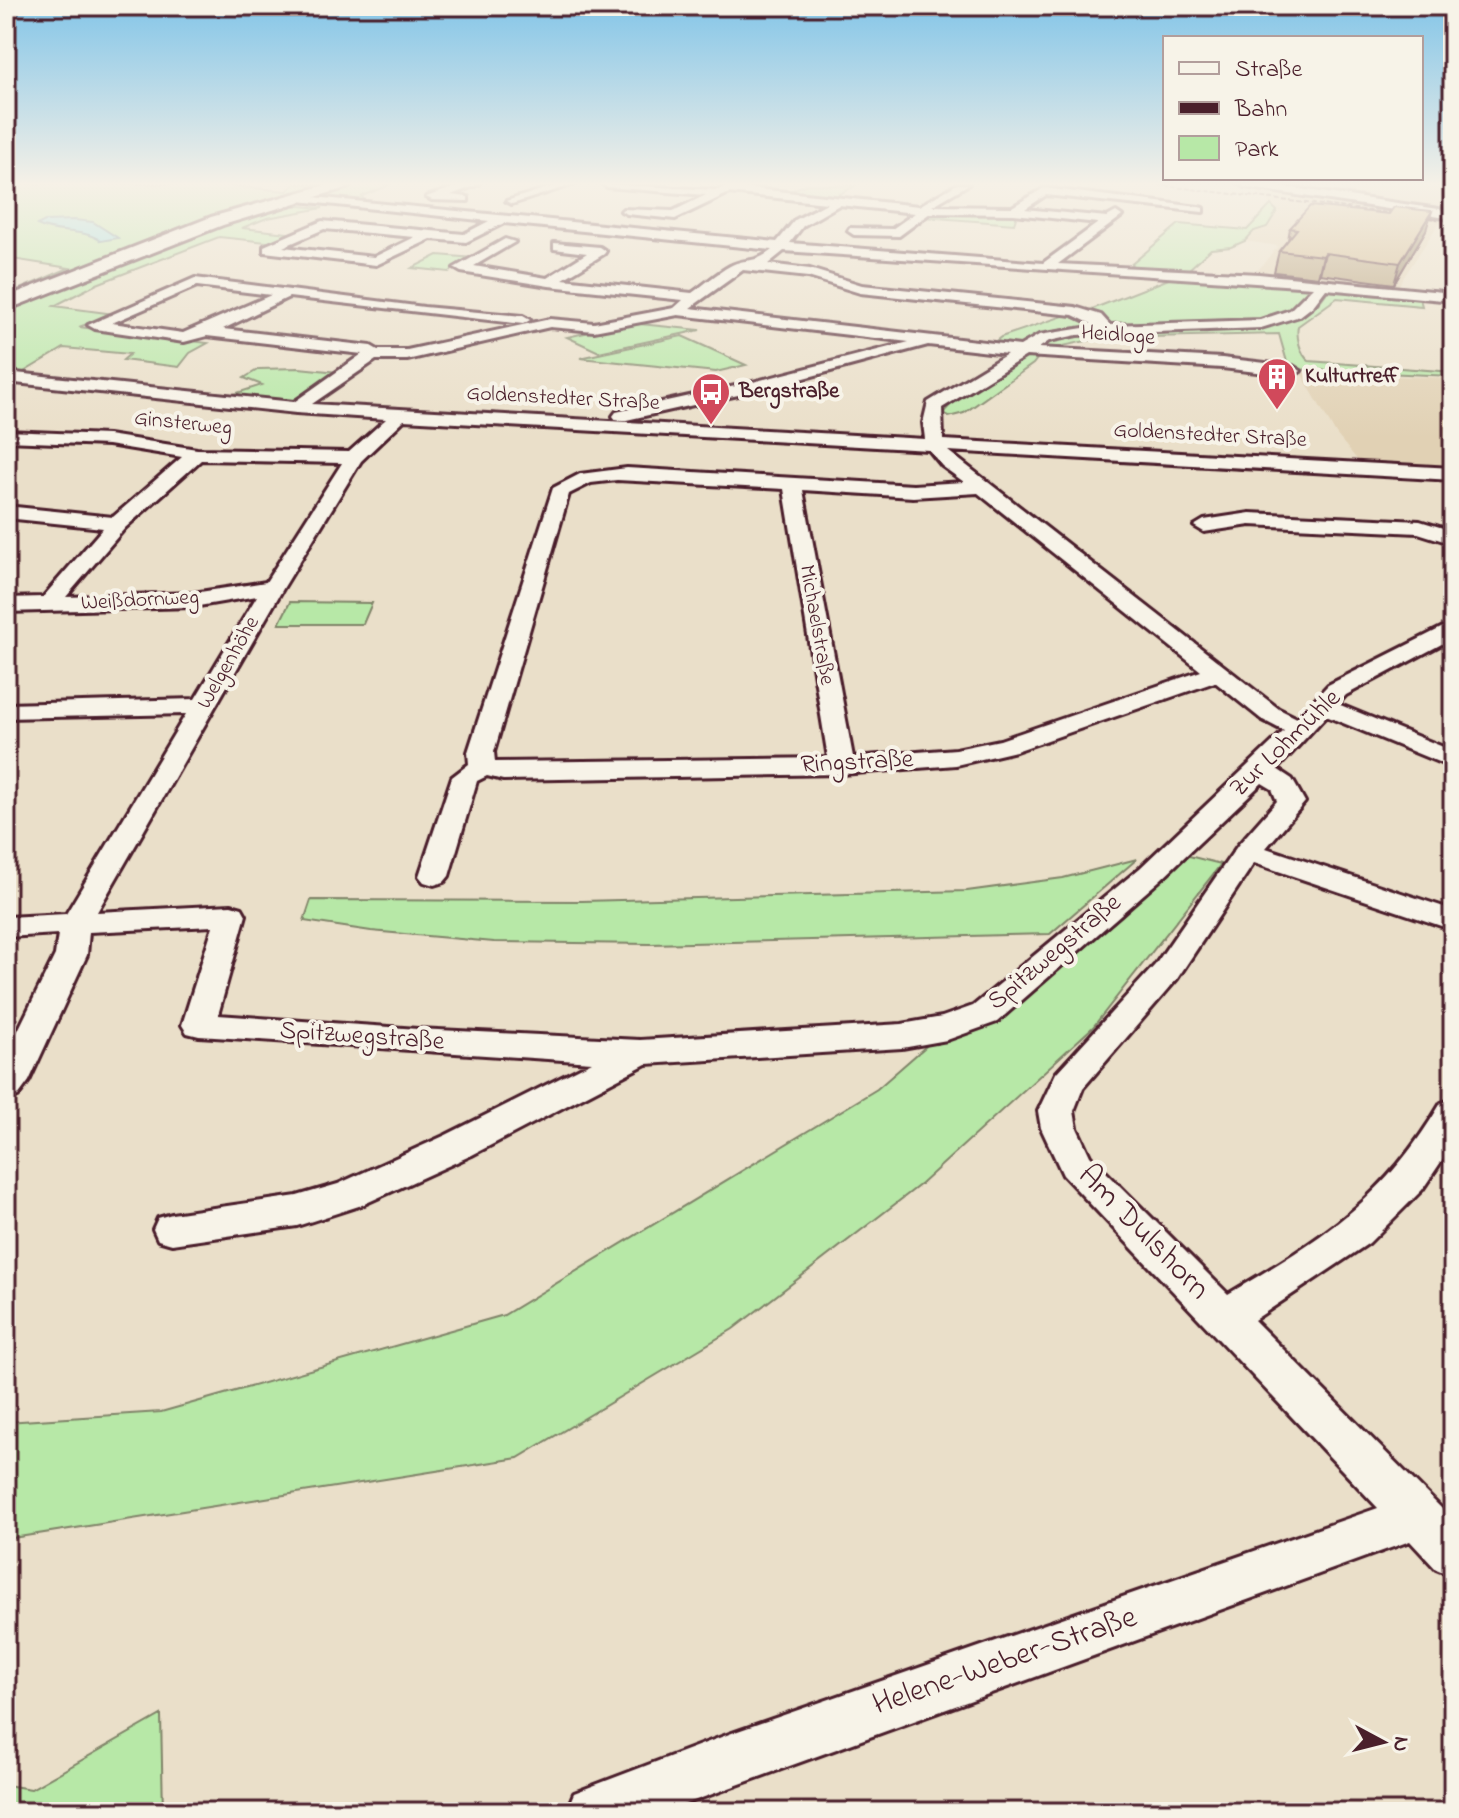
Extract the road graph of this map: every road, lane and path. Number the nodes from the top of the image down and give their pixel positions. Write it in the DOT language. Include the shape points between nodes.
graph roads {
  1 [pos="93,269"];
  2 [pos="466,269"];
  3 [pos="571,269"];
  4 [pos="735,269"];
  5 [pos="773,269"];
  6 [pos="1075,269"];
  7 [pos="549,282"];
  8 [pos="1322,284"];
  9 [pos="287,293"];
  10 [pos="1452,294"];
  11 [pos="693,297"];
  12 [pos="6,304"];
  13 [pos="678,311"];
  14 [pos="542,324"];
  15 [pos="1107,330"];
  16 [pos="206,331"];
  17 [pos="940,340"];
  18 [pos="1020,351"];
  19 [pos="374,355"];
  20 [pos="1293,371"];
  21 [pos="6,377"];
  22 [pos="296,408"];
  23 [pos="400,415"];
  24 [pos="609,426"];
  25 [pos="6,436"];
  26 [pos="934,443"];
  27 [pos="197,454"];
  28 [pos="354,458"];
  29 [pos="1453,474"];
  30 [pos="795,483"];
  31 [pos="982,487"];
  32 [pos="6,512"];
  33 [pos="115,523"];
  34 [pos="1204,526"];
  35 [pos="1453,538"];
  36 [pos="273,587"];
  37 [pos="49,604"];
  38 [pos="6,605"];
  39 [pos="1453,629"];
  40 [pos="1218,673"];
  41 [pos="205,706"];
  42 [pos="1322,706"];
  43 [pos="6,711"];
  44 [pos="1301,730"];
  45 [pos="1453,760"];
  46 [pos="842,766"];
  47 [pos="483,767"];
  48 [pos="1261,770"];
  49 [pos="1248,851"];
  50 [pos="434,876"];
  51 [pos="1136,885"];
  52 [pos="1453,920"];
  53 [pos="75,924"];
  54 [pos="6,927"];
  55 [pos="640,1052"];
  56 [pos="6,1087"];
  57 [pos="1453,1112"];
  58 [pos="172,1229"];
  59 [pos="1224,1317"];
  60 [pos="1418,1516"];
  61 [pos="1453,1553"];
  62 [pos="593,1812"];
  1 -- 12 [label="main road"];
  2 -- 7 [label="street"];
  3 -- 7 [label="street"];
  4 -- 11 [label="street"];
  5 -- 15 [label="street" via="810,273 860,289 1075,311 1096,318"];
  6 -- 8 [label="street"];
  7 -- 11 [label="street"];
  8 -- 10 [label="street"];
  8 -- 15 [label="street" via="1295,313 1261,324"];
  9 -- 14 [label="street, Heidloge"];
  9 -- 16 [label="street"];
  9 -- 16 [label="street, Heidloge" via="195,282 95,325 184,338"];
  11 -- 13 [label="street"];
  13 -- 14 [label="street, Heidloge" via="594,327"];
  13 -- 17 [label="street, Heidloge"];
  14 -- 19 [label="street" via="407,355"];
  15 -- 18 [label="street" via="1057,334"];
  16 -- 19 [label="street"];
  17 -- 18 [label="street, Heidloge"];
  17 -- 24 [label="street, Heidloge" via="614,417"];
  18 -- 20 [label="street, Heidloge"];
  18 -- 26 [label="street" via="934,406"];
  19 -- 22 [label="street"];
  21 -- 22 [label="street, Goldenstedter Straße"];
  22 -- 23 [label="street, Goldenstedter Straße"];
  23 -- 24 [label="street, Goldenstedter Straße"];
  23 -- 28 [label="street, Welgenhöhe"];
  24 -- 26 [label="street, Goldenstedter Straße"];
  25 -- 27 [label="street, Ginsterweg" via="108,440"];
  26 -- 29 [label="street, Goldenstedter Straße"];
  26 -- 31 [label="street" via="940,454"];
  27 -- 28 [label="street, Ginsterweg"];
  27 -- 33 [label="street"];
  28 -- 36 [label="street, Welgenhöhe"];
  30 -- 31 [label="street" via="913,491"];
  30 -- 46 [label="street, Michaelstraße"];
  30 -- 47 [label="street" via="617,474 596,476 560,492 481,752"];
  31 -- 40 [label="street"];
  32 -- 33 [label="street"];
  33 -- 37 [label="street"];
  34 -- 35 [label="street" via="1250,519 1333,521 1420,527"];
  36 -- 37 [label="street, Weißdornweg" via="193,600"];
  36 -- 41 [label="street, Welgenhöhe"];
  37 -- 38 [label="street, Weißdornweg"];
  39 -- 42 [label="street, Zur Lohmühle" via="1337,690"];
  40 -- 44 [label="street" via="1270,714"];
  40 -- 46 [label="street, Ringstraße" via="1007,746 956,757"];
  41 -- 43 [label="street"];
  41 -- 53 [label="street, Welgenhöhe"];
  42 -- 44 [label="street, Zur Lohmühle"];
  42 -- 45 [label="street"];
  44 -- 48 [label="street, Zur Lohmühle"];
  46 -- 47 [label="street, Ringstraße" via="503,772"];
  47 -- 50 [label="street" via="465,777"];
  48 -- 49 [label="street, Am Dulshorn" via="1283,785 1291,802"];
  48 -- 51 [label="street, Zur Lohmühle"];
  49 -- 52 [label="street"];
  49 -- 59 [label="street, Am Dulshorn" via="1166,972 1068,1082 1056,1111 1076,1165"];
  51 -- 55 [label="street, Spitzwegstraße" via="985,1014 947,1028 902,1036"];
  53 -- 54 [label="street"];
  53 -- 55 [label="street, Spitzwegstraße" via="231,915 199,1025"];
  53 -- 56 [label="street, Welgenhöhe" via="71,955"];
  55 -- 58 [label="street, Spitzwegstraße" via="349,1195 297,1211"];
  57 -- 59 [label="street" via="1439,1141 1388,1207 1337,1249"];
  59 -- 60 [label="street, Am Dulshorn"];
  60 -- 61 [label="street, Am Dulshorn"];
  60 -- 62 [label="street, Helene-Weber-Straße"];
}
